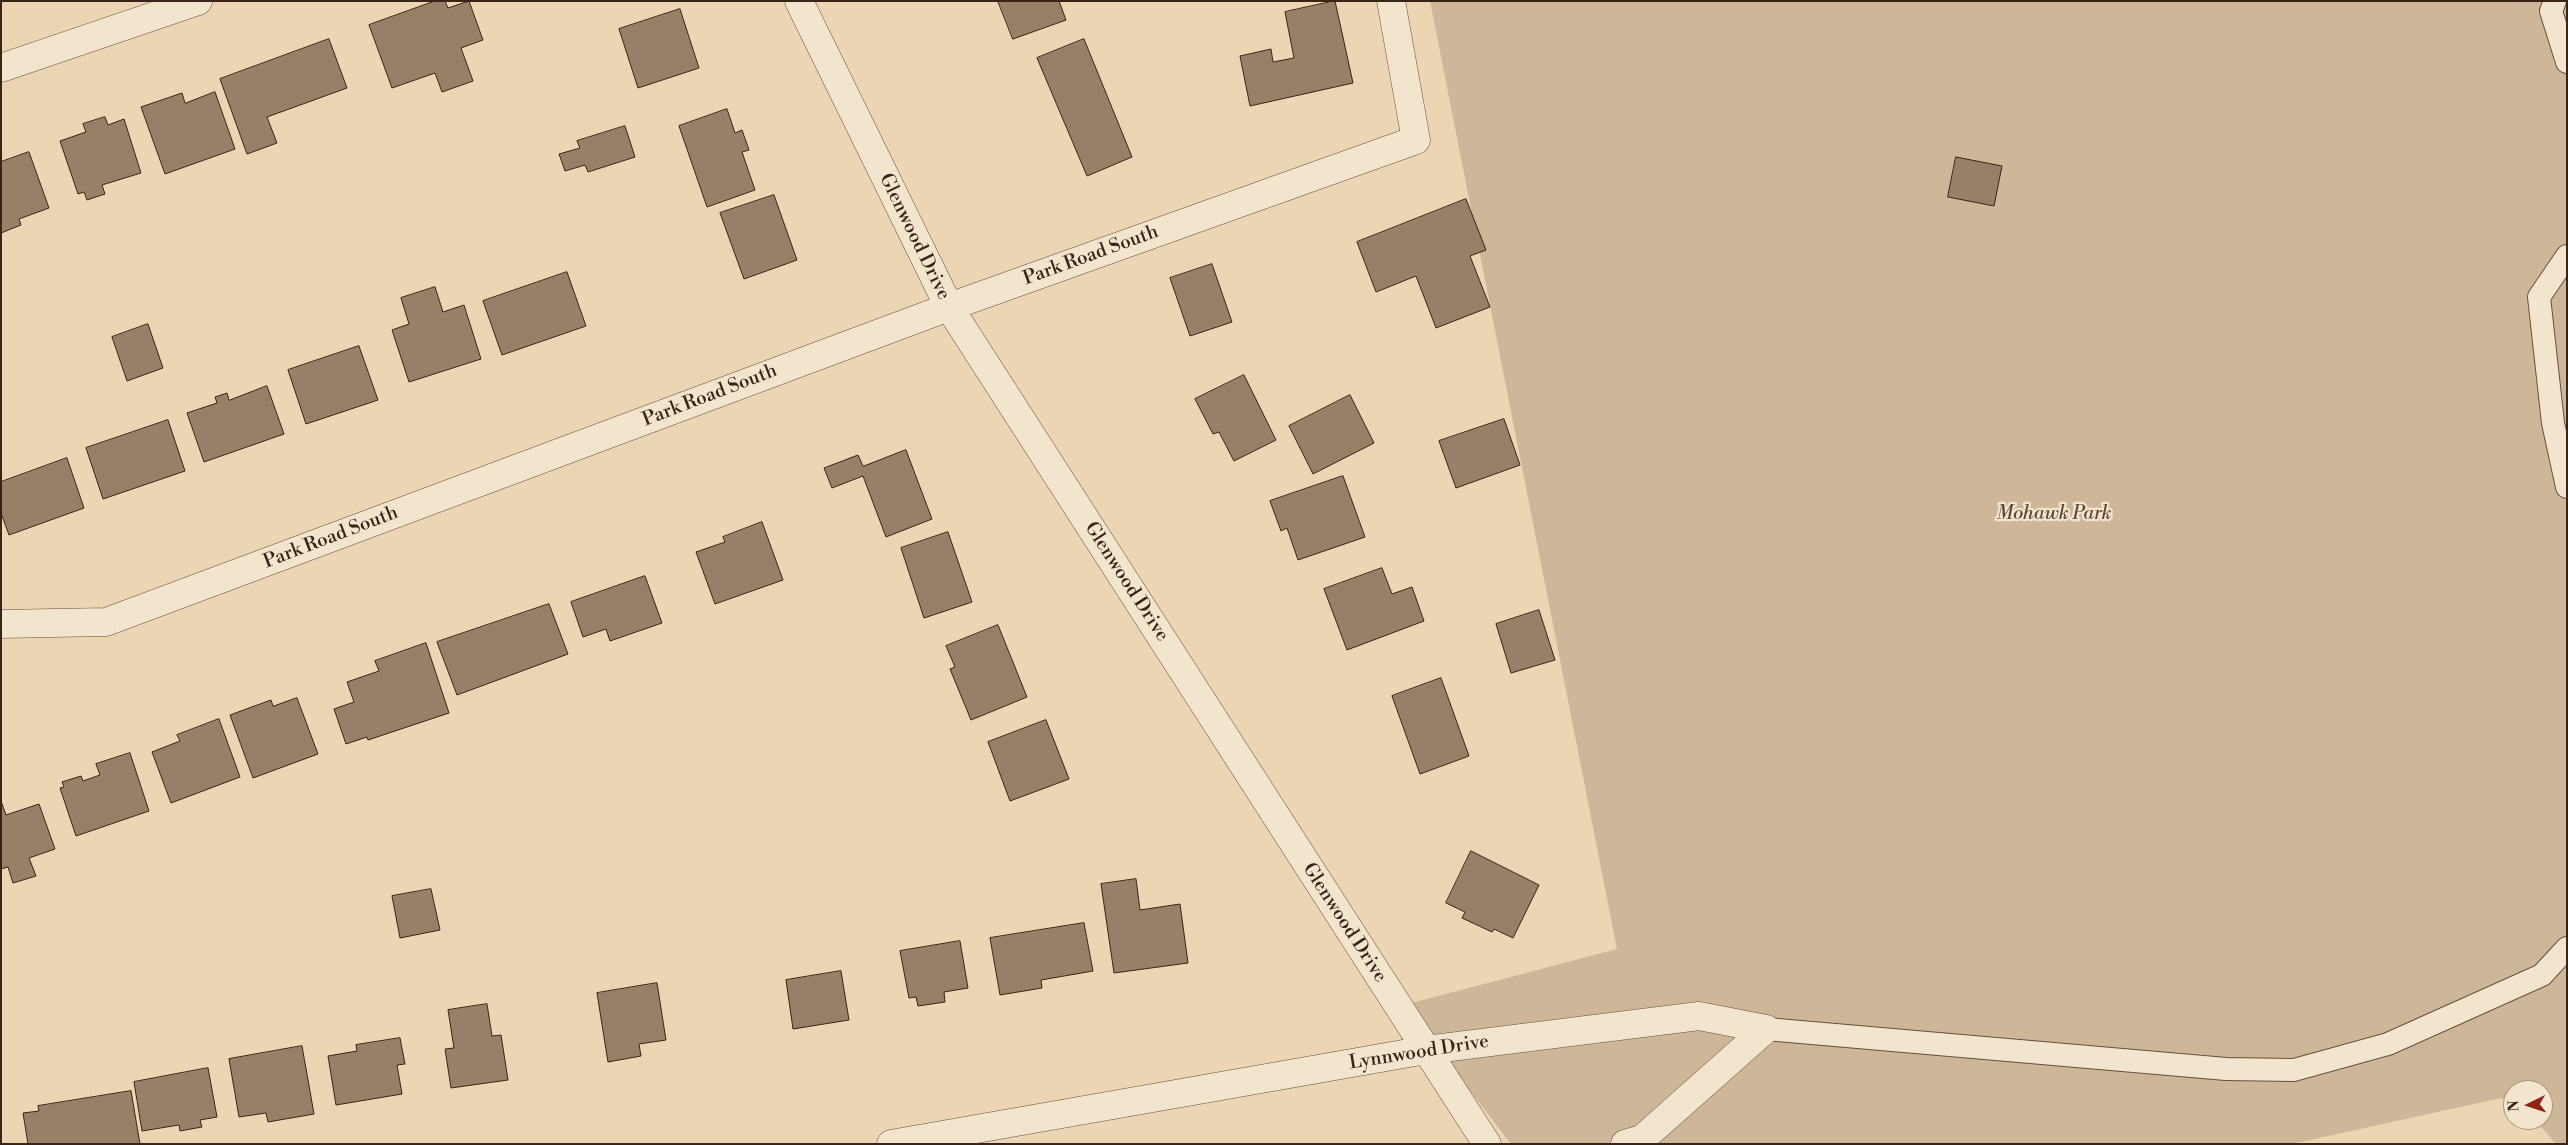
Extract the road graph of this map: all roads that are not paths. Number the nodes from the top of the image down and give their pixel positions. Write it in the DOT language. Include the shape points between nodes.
graph roads {
  1 [pos="198,1"];
  2 [pos="798,1"];
  3 [pos="1391,1"];
  4 [pos="2555,1"];
  5 [pos="2567,62"];
  6 [pos="1,68"];
  7 [pos="2567,256"];
  8 [pos="949,307"];
  9 [pos="2567,487"];
  10 [pos="1,624"];
  11 [pos="2567,948"];
  12 [pos="1766,1029"];
  13 [pos="1426,1050"];
  14 [pos="891,1144"];
  15 [pos="1487,1144"];
  16 [pos="1624,1144"];
  1 -- 6 [label="street"];
  2 -- 8 [label="street, Glenwood Drive"];
  3 -- 8 [label="street, Park Road South" via="1416,140"];
  4 -- 5 [label="lane" via="2551,11"];
  7 -- 9 [label="lane" via="2539,297 2553,423"];
  8 -- 10 [label="street, Park Road South" via="106,622"];
  8 -- 13 [label="street, Glenwood Drive"];
  11 -- 12 [label="lane" via="2542,974 2397,1040 2294,1070 2226,1069"];
  12 -- 13 [label="street, Lynnwood Drive" via="1699,1016"];
  12 -- 16 [label="street" via="1642,1140"];
  13 -- 14 [label="street, Lynnwood Drive"];
  13 -- 15 [label="street, Glenwood Drive"];
}
